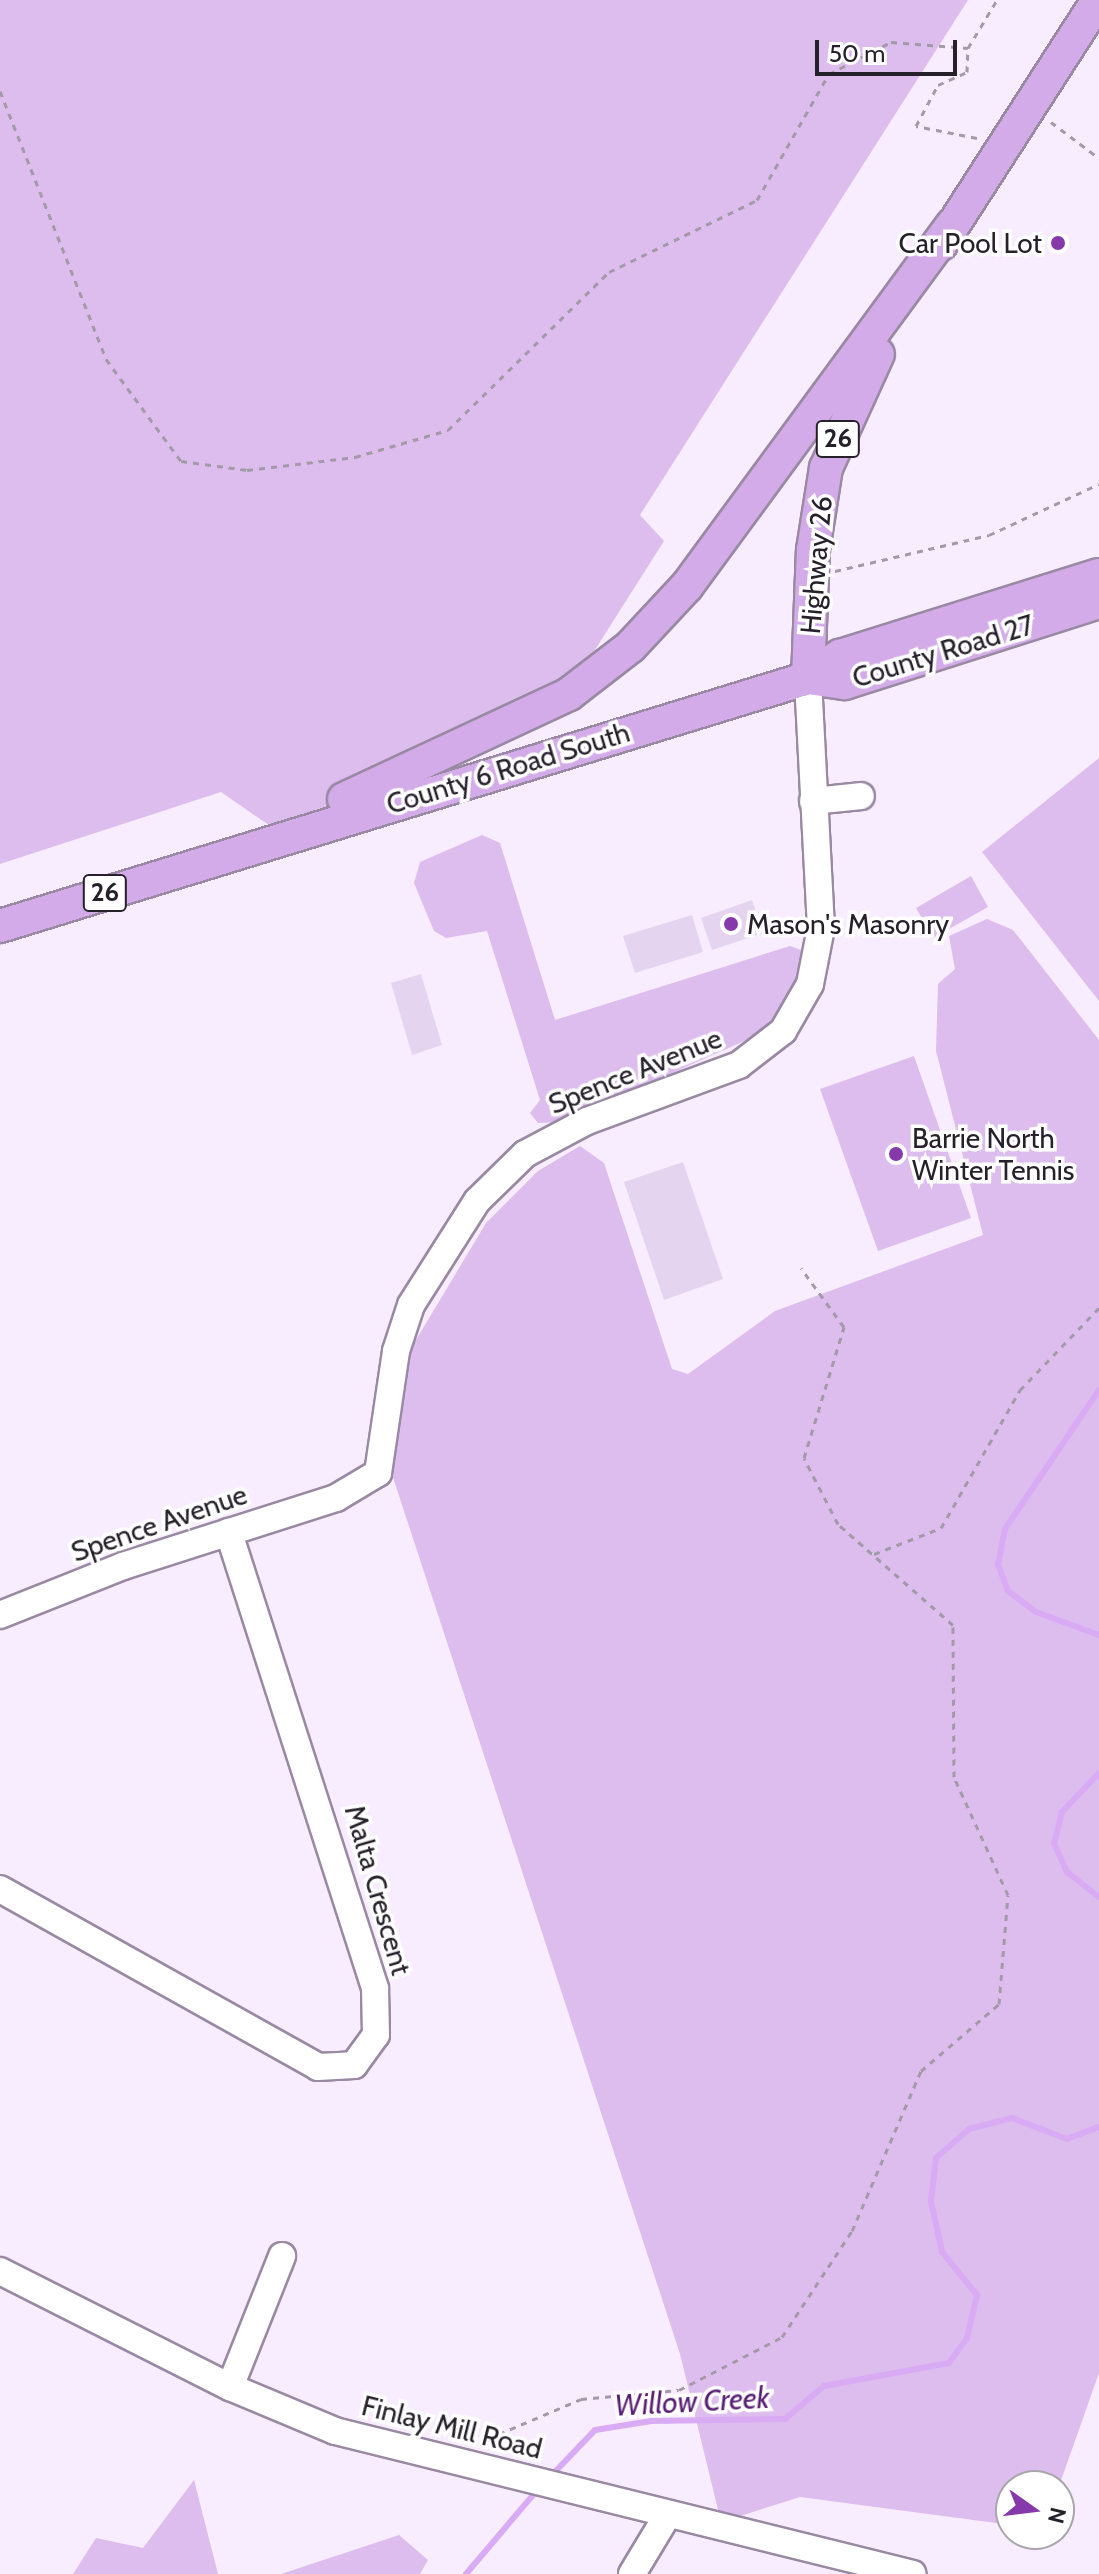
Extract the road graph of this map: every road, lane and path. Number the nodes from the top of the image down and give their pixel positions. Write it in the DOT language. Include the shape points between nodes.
graph roads {
  1 [pos="997,0"];
  2 [pos="1098,0"];
  3 [pos="968,48"];
  4 [pos="0,91"];
  5 [pos="1031,108"];
  6 [pos="1008,144"];
  7 [pos="1099,158"];
  8 [pos="952,225"];
  9 [pos="1099,484"];
  10 [pos="812,573"];
  11 [pos="1099,575"];
  12 [pos="1099,602"];
  13 [pos="808,678"];
  14 [pos="861,796"];
  15 [pos="813,801"];
  16 [pos="209,860"];
  17 [pos="0,926"];
  18 [pos="801,1268"];
  19 [pos="1099,1308"];
  20 [pos="229,1532"];
  21 [pos="873,1555"];
  22 [pos="0,1615"];
  23 [pos="0,1889"];
  24 [pos="282,2256"];
  25 [pos="0,2271"];
  26 [pos="230,2387"];
  27 [pos="507,2474"];
  28 [pos="667,2516"];
  29 [pos="632,2574"];
  30 [pos="913,2574"];
  1 -- 3 [label="path"];
  2 -- 5 [label="main road, Highway 26 / 26"];
  3 -- 4 [label="path" via="891,42 829,74 757,200 609,272 448,430 355,457 247,470 181,461 106,359"];
  3 -- 6 [label="path" via="967,72 938,85 916,126"];
  5 -- 6 [label="main road, Highway 26 / 26"];
  5 -- 7 [label="path"];
  6 -- 8 [label="main road, Highway 26 / 26"];
  8 -- 10 [label="main road, Highway 26 / 26" via="860,385 826,468"];
  8 -- 16 [label="main road" via="687,586 631,646 569,694 520,719"];
  9 -- 10 [label="path" via="989,535"];
  10 -- 13 [label="main road, Highway 26 / 26"];
  11 -- 13 [label="main road, County Road 27" via="840,656"];
  12 -- 13 [label="main road, County Road 27" via="845,683"];
  13 -- 15 [label="street, Spence Avenue"];
  13 -- 16 [label="main road, County 6 Road South / 26"];
  14 -- 15 [label="street"];
  15 -- 20 [label="street, Spence Avenue" via="818,956 783,1031 739,1065 587,1121 525,1154 477,1201 411,1305 396,1351 378,1473 336,1498"];
  16 -- 17 [label="main road, 26"];
  18 -- 21 [label="path" via="844,1327 804,1458 838,1524"];
  19 -- 21 [label="path" via="1020,1390 941,1528"];
  20 -- 22 [label="street, Spence Avenue"];
  20 -- 23 [label="street, Malta Crescent" via="375,1988 376,2035 354,2065 318,2067"];
  21 -- 27 [label="path" via="953,1625 954,1777 1008,1895 999,2004 921,2071 852,2231 782,2337 679,2390 581,2399 499,2434"];
  24 -- 26 [label="street"];
  25 -- 26 [label="street, Finlay Mill Road"];
  26 -- 27 [label="street, Finlay Mill Road" via="335,2431"];
  27 -- 28 [label="street, Finlay Mill Road"];
  28 -- 29 [label="street"];
  28 -- 30 [label="street, Finlay Mill Road"];
}
